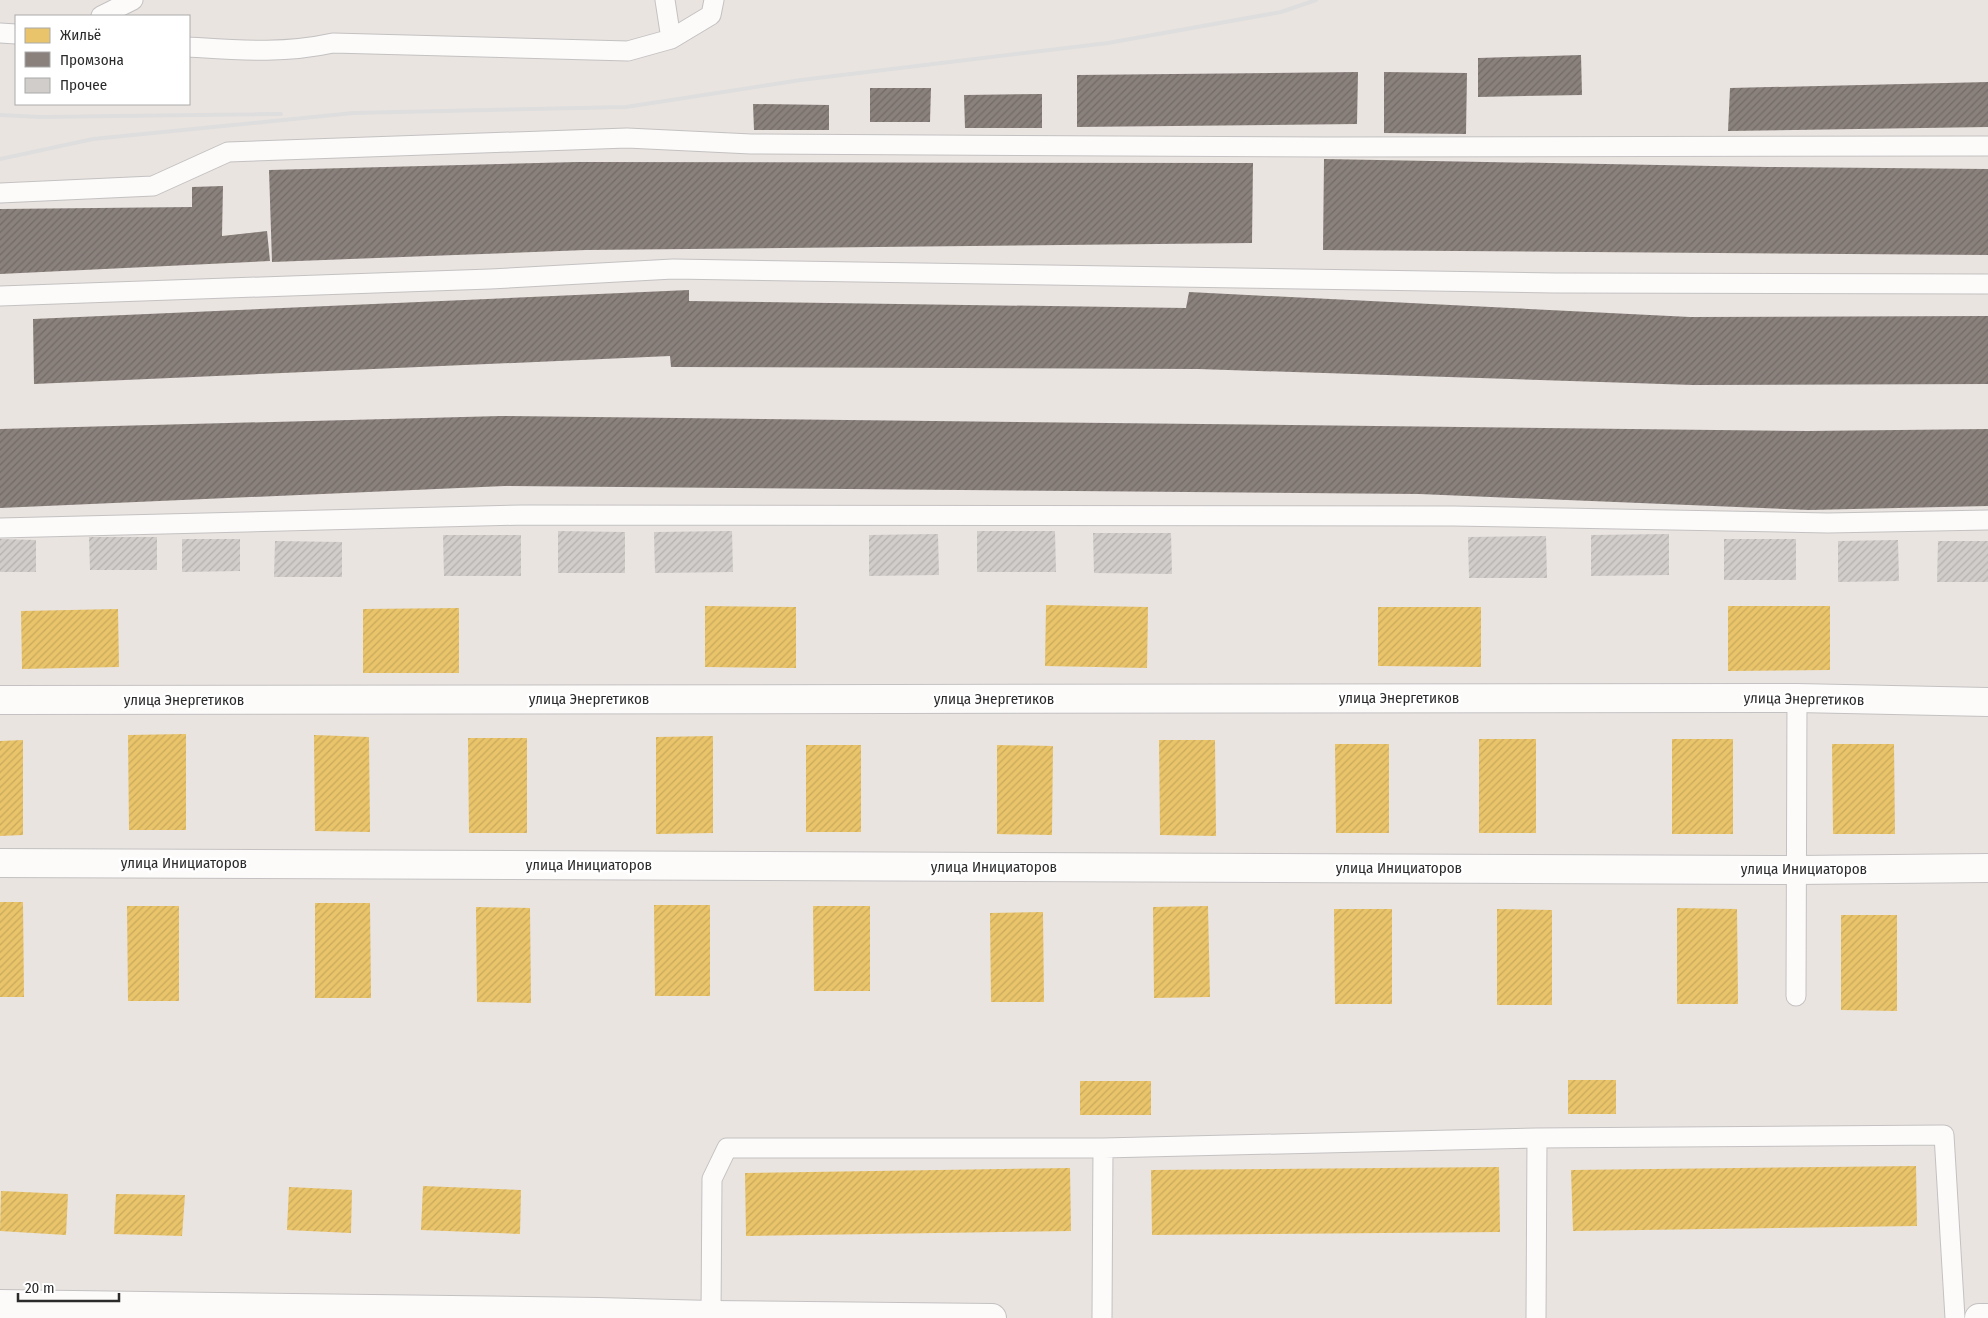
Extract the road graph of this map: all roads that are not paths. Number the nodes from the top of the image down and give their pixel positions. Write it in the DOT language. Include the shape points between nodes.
graph roads {
  1 [pos="133,0"];
  2 [pos="665,0"];
  3 [pos="714,0"];
  4 [pos="103,15"];
  5 [pos="0,33"];
  6 [pos="15,34"];
  7 [pos="671,39"];
  8 [pos="190,47"];
  9 [pos="1988,146"];
  10 [pos="0,192"];
  11 [pos="1988,284"];
  12 [pos="0,296"];
  13 [pos="1988,520"];
  14 [pos="0,528"];
  15 [pos="1797,698"];
  16 [pos="0,700"];
  17 [pos="1988,702"];
  18 [pos="0,863"];
  19 [pos="1988,868"];
  20 [pos="1798,870"];
  21 [pos="1796,996"];
  22 [pos="1537,1138"];
  23 [pos="1103,1148"];
  24 [pos="0,1304"];
  25 [pos="514,1315"];
  26 [pos="711,1315"];
  27 [pos="992,1318"];
  28 [pos="1102,1318"];
  29 [pos="1536,1318"];
  30 [pos="1955,1318"];
  31 [pos="1979,1318"];
  32 [pos="1988,1318"];
  1 -- 4 [label="lane"];
  2 -- 7 [label="lane"];
  3 -- 7 [label="lane" via="711,15"];
  5 -- 6 [label="lane"];
  7 -- 8 [label="lane" via="628,50 333,44 258,52"];
  9 -- 10 [label="lane" via="751,144 627,138 228,152 153,186"];
  11 -- 12 [label="lane" via="1556,283 673,270 490,280"];
  13 -- 14 [label="lane" via="1828,523 1453,516 523,515"];
  15 -- 16 [label="street, улица Энергетиков"];
  15 -- 17 [label="street, улица Энергетиков"];
  15 -- 20 [label="lane"];
  18 -- 20 [label="street, улица Инициаторов"];
  19 -- 20 [label="street, улица Инициаторов"];
  20 -- 21 [label="lane"];
  22 -- 23 [label="lane"];
  22 -- 29 [label="lane"];
  22 -- 30 [label="lane" via="1944,1135"];
  23 -- 26 [label="lane" via="727,1148 712,1179"];
  23 -- 28 [label="lane"];
  24 -- 25 [label="street"];
  25 -- 26 [label="street"];
  26 -- 27 [label="street"];
  31 -- 32 [label="street"];
}
